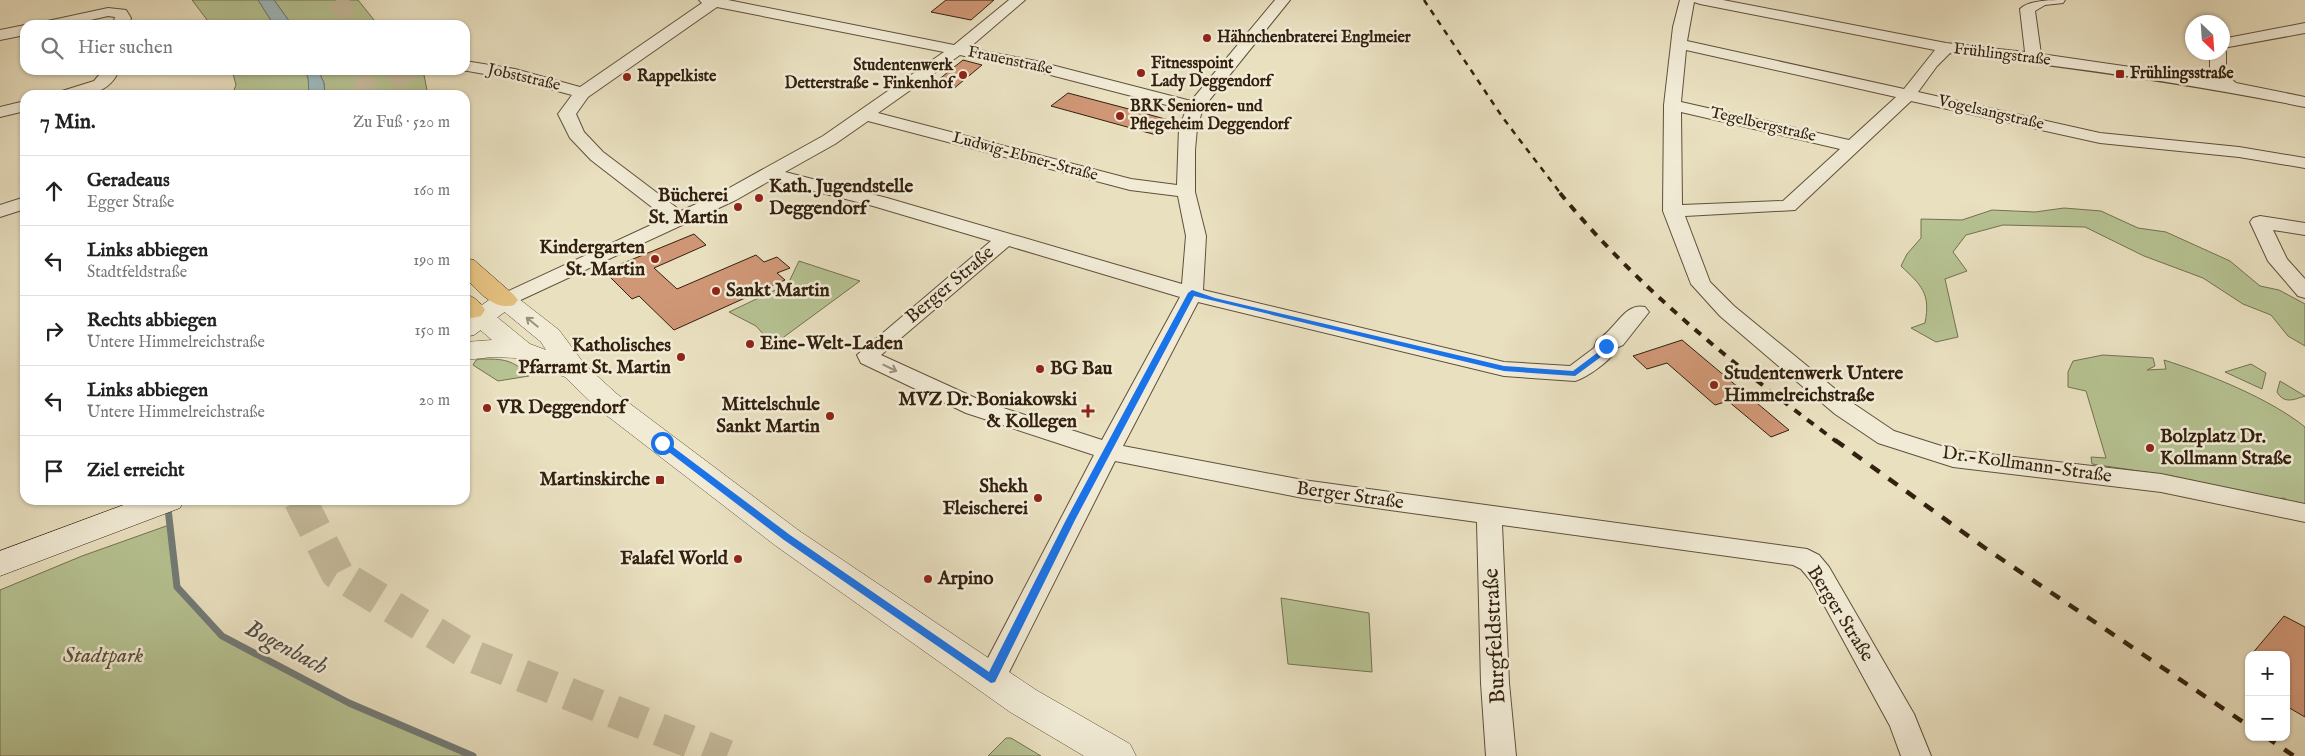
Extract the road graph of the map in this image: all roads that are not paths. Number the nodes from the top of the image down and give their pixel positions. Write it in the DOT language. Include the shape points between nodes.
graph roads {
  1 [pos="1018,0"];
  2 [pos="1283,0"];
  3 [pos="1687,0"];
  4 [pos="1700,0"];
  5 [pos="2058,0"];
  6 [pos="712,1"];
  7 [pos="71,20"];
  8 [pos="122,20"];
  9 [pos="2305,28"];
  10 [pos="20,31"];
  11 [pos="0,36"];
  12 [pos="2230,42"];
  13 [pos="1679,44"];
  14 [pos="1946,48"];
  15 [pos="957,50"];
  16 [pos="2034,58"];
  17 [pos="2218,60"];
  18 [pos="470,67"];
  19 [pos="109,75"];
  20 [pos="2231,87"];
  21 [pos="86,90"];
  22 [pos="582,92"];
  23 [pos="1908,95"];
  24 [pos="2305,102"];
  25 [pos="1672,105"];
  26 [pos="20,107"];
  27 [pos="1195,107"];
  28 [pos="0,112"];
  29 [pos="866,115"];
  30 [pos="1854,147"];
  31 [pos="2305,163"];
  32 [pos="770,174"];
  33 [pos="1186,192"];
  34 [pos="20,205"];
  35 [pos="0,211"];
  36 [pos="1673,211"];
  37 [pos="680,219"];
  38 [pos="2305,228"];
  39 [pos="1005,239"];
  40 [pos="470,269"];
  41 [pos="2305,292"];
  42 [pos="1192,293"];
  43 [pos="505,300"];
  44 [pos="1638,312"];
  45 [pos="470,314"];
  46 [pos="470,350"];
  47 [pos="520,350"];
  48 [pos="575,371"];
  49 [pos="1108,450"];
  50 [pos="150,505"];
  51 [pos="2305,512"];
  52 [pos="1489,515"];
  53 [pos="5,560"];
  54 [pos="991,679"];
  55 [pos="1117,756"];
  56 [pos="1501,756"];
  57 [pos="1916,756"];
  1 -- 15 [label="street"];
  2 -- 27 [label="street"];
  3 -- 13 [label="street"];
  4 -- 14 [label="street, Frühlingstraße"];
  5 -- 16 [label="street" via="2042,1 2027,9"];
  6 -- 15 [label="street, Frauenstraße"];
  6 -- 22 [label="street"];
  7 -- 8 [label="street" via="121,12"];
  9 -- 12 [label="street"];
  10 -- 11 [label="street"];
  13 -- 23 [label="street, Vogelsangstraße"];
  13 -- 25 [label="street"];
  14 -- 16 [label="street, Frühlingstraße"];
  14 -- 23 [label="street, Tegelbergstraße"];
  15 -- 27 [label="street, Frauenstraße" via="1045,68"];
  15 -- 29 [label="street"];
  16 -- 20 [label="street, Frühlingstraße"];
  17 -- 20 [label="street" via="2218,75"];
  18 -- 22 [label="street, Jobststraße" via="515,74"];
  19 -- 21 [label="street" via="100,86"];
  20 -- 24 [label="street, Frühlingstraße"];
  22 -- 37 [label="street" via="567,114 576,134 597,156"];
  23 -- 30 [label="street, Tegelbergstraße"];
  23 -- 31 [label="street, Vogelsangstraße" via="2100,138 2239,152"];
  25 -- 30 [label="street, Tegelbergstraße"];
  25 -- 36 [label="street"];
  26 -- 28 [label="street"];
  27 -- 33 [label="street" via="1188,128"];
  29 -- 32 [label="street"];
  29 -- 33 [label="street, Ludwig-Ebner-Straße" via="1130,184"];
  30 -- 36 [label="street, Tegelbergstraße" via="1788,206"];
  32 -- 37 [label="street"];
  32 -- 39 [label="street"];
  33 -- 42 [label="street" via="1196,236"];
  34 -- 35 [label="street"];
  36 -- 51 [label="street, Dr.-Kollmann-Straße" via="1701,284 1727,311 1843,408 1886,437 1953,458 2161,483"];
  37 -- 43 [label="street"];
  38 -- 41 [label="street" via="2260,222 2278,261"];
  39 -- 42 [label="street"];
  39 -- 49 [label="street, Berger Straße, one-way" via="868,356 948,397 1033,428"];
  40 -- 43 [label="highway"];
  42 -- 44 [label="street" via="1504,369 1575,374 1605,351"];
  42 -- 49 [label="street"];
  43 -- 45 [label="street"];
  48 -- 43 [label="street, one-way" via="550,336"];
  45 -- 47 [label="street"];
  46 -- 47 [label="street"];
  47 -- 48 [label="street"];
  48 -- 54 [label="street" via="615,407 787,538"];
  49 -- 52 [label="street, Berger Straße" via="1152,462 1293,488"];
  49 -- 54 [label="street"];
  50 -- 53 [label="street"];
  52 -- 56 [label="street, Burgfeldstraße"];
  52 -- 57 [label="street, Berger Straße" via="1798,556 1810,562 1820,574 1904,723"];
  54 -- 55 [label="street"];
}
